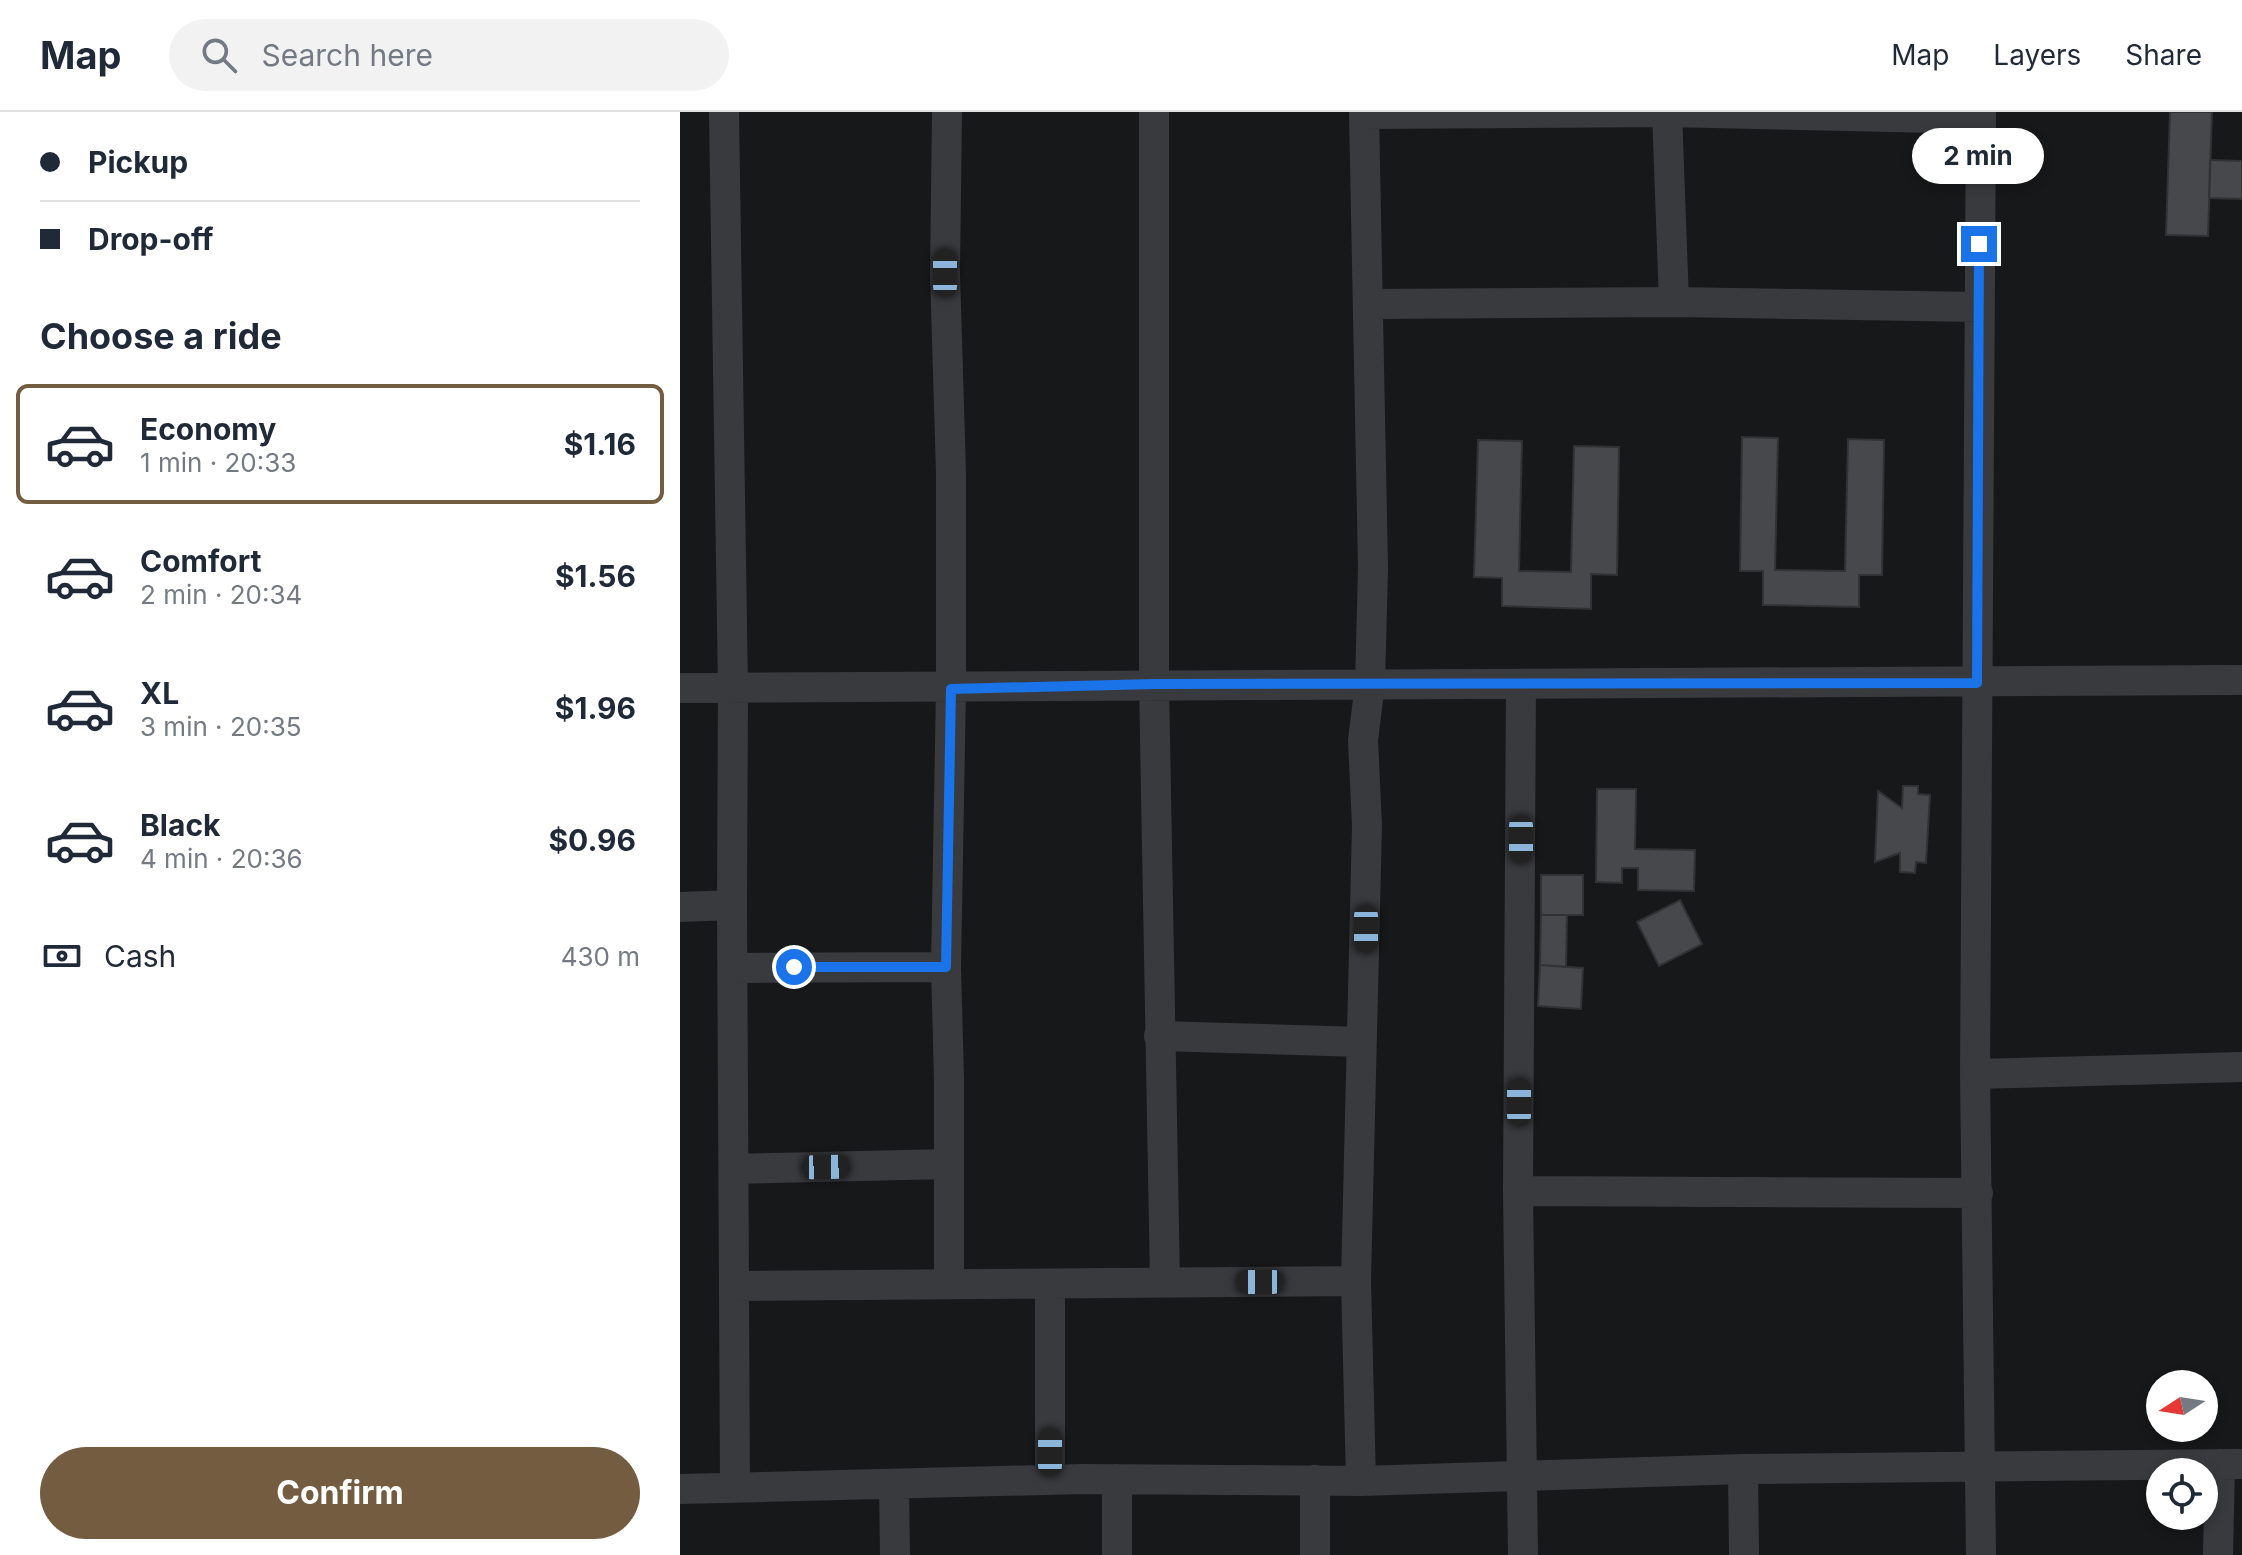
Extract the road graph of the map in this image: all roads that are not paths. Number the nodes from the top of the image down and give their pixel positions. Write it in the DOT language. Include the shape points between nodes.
graph roads {
  1 [pos="724,112"];
  2 [pos="947,112"];
  3 [pos="1154,112"];
  4 [pos="1667,112"];
  5 [pos="1364,113"];
  6 [pos="1981,115"];
  7 [pos="1674,302"];
  8 [pos="1368,304"];
  9 [pos="1978,307"];
  10 [pos="2242,680"];
  11 [pos="1977,683"];
  12 [pos="1154,684"];
  13 [pos="1370,684"];
  14 [pos="1521,684"];
  15 [pos="680,688"];
  16 [pos="733,689"];
  17 [pos="951,689"];
  18 [pos="732,905"];
  19 [pos="680,907"];
  20 [pos="946,967"];
  21 [pos="734,968"];
  22 [pos="1159,1036"];
  23 [pos="1361,1042"];
  24 [pos="2242,1067"];
  25 [pos="1975,1074"];
  26 [pos="948,1164"];
  27 [pos="734,1169"];
  28 [pos="1518,1191"];
  29 [pos="1978,1193"];
  30 [pos="1356,1281"];
  31 [pos="1165,1282"];
  32 [pos="949,1283"];
  33 [pos="1050,1285"];
  34 [pos="734,1286"];
  35 [pos="2231,1464"];
  36 [pos="1979,1465"];
  37 [pos="1743,1469"];
  38 [pos="1523,1477"];
  39 [pos="1050,1479"];
  40 [pos="1117,1479"];
  41 [pos="1315,1480"];
  42 [pos="1361,1481"];
  43 [pos="894,1484"];
  44 [pos="735,1487"];
  45 [pos="680,1489"];
  46 [pos="895,1555"];
  47 [pos="1117,1555"];
  48 [pos="1315,1555"];
  49 [pos="1523,1555"];
  50 [pos="1744,1555"];
  51 [pos="1981,1555"];
  52 [pos="2218,1555"];
  1 -- 16 [label="street"];
  2 -- 17 [label="street"];
  3 -- 12 [label="street"];
  4 -- 5 [label="street"];
  4 -- 6 [label="street"];
  4 -- 7 [label="street"];
  5 -- 8 [label="street"];
  6 -- 9 [label="street"];
  7 -- 8 [label="street"];
  7 -- 9 [label="street"];
  8 -- 13 [label="street"];
  9 -- 11 [label="street"];
  10 -- 11 [label="street"];
  11 -- 14 [label="street"];
  11 -- 25 [label="street"];
  12 -- 13 [label="street"];
  12 -- 17 [label="street"];
  12 -- 22 [label="street"];
  13 -- 14 [label="street"];
  13 -- 23 [label="street" via="1363,740 1367,826"];
  14 -- 28 [label="street"];
  15 -- 16 [label="street"];
  16 -- 17 [label="street"];
  16 -- 18 [label="street"];
  17 -- 20 [label="street"];
  18 -- 19 [label="street"];
  18 -- 21 [label="street"];
  20 -- 21 [label="street"];
  20 -- 26 [label="street"];
  21 -- 27 [label="street"];
  22 -- 23 [label="street"];
  22 -- 31 [label="street"];
  23 -- 30 [label="street"];
  24 -- 25 [label="street"];
  25 -- 29 [label="street"];
  26 -- 27 [label="street"];
  26 -- 32 [label="street"];
  27 -- 34 [label="street"];
  28 -- 29 [label="street"];
  28 -- 38 [label="street"];
  29 -- 36 [label="street"];
  30 -- 31 [label="street"];
  30 -- 42 [label="street"];
  31 -- 33 [label="street"];
  32 -- 33 [label="street"];
  32 -- 34 [label="street"];
  33 -- 39 [label="street"];
  34 -- 44 [label="street"];
  35 -- 36 [label="street"];
  35 -- 52 [label="street"];
  36 -- 37 [label="street"];
  36 -- 51 [label="street"];
  37 -- 38 [label="street"];
  37 -- 50 [label="street"];
  38 -- 42 [label="street"];
  38 -- 49 [label="street"];
  39 -- 40 [label="street"];
  39 -- 43 [label="street"];
  40 -- 41 [label="street"];
  40 -- 47 [label="street"];
  41 -- 42 [label="street"];
  41 -- 48 [label="street"];
  43 -- 44 [label="street"];
  43 -- 46 [label="street"];
  44 -- 45 [label="street"];
}
